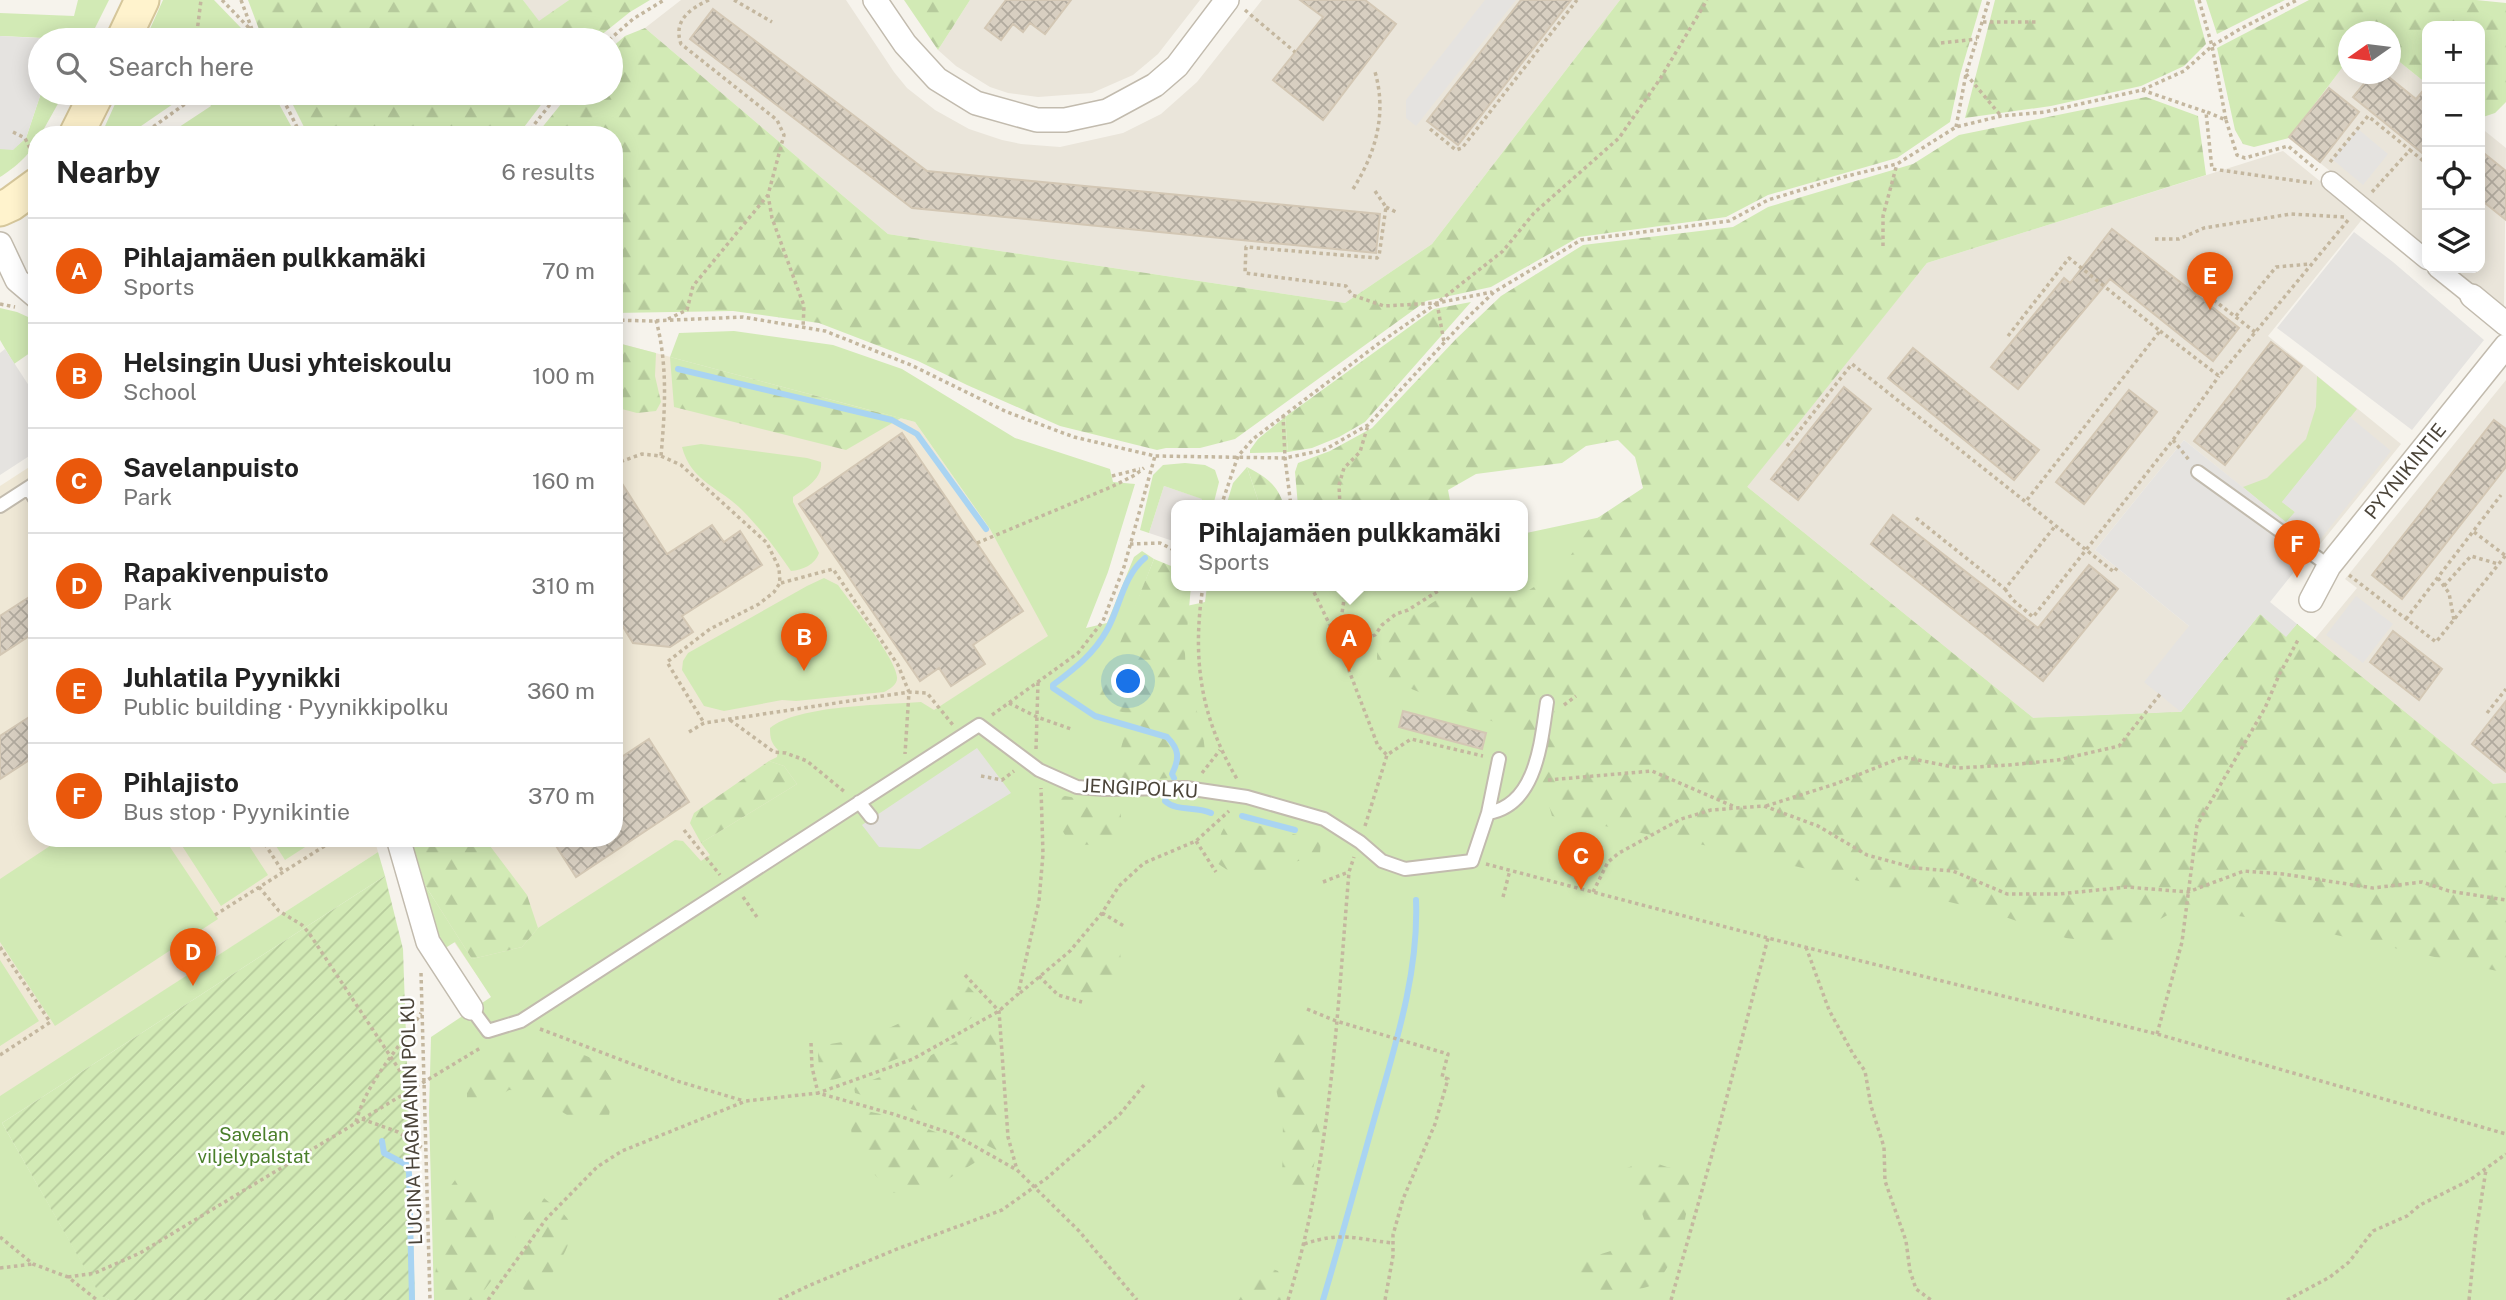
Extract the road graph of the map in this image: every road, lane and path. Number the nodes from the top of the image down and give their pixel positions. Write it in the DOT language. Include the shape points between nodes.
graph roads {
  1 [pos="142,0"];
  2 [pos="201,0"];
  3 [pos="222,0"];
  4 [pos="241,0"];
  5 [pos="664,0"];
  6 [pos="709,0"];
  7 [pos="734,0"];
  8 [pos="875,0"];
  9 [pos="1577,0"];
  10 [pos="1707,0"];
  11 [pos="1989,0"];
  12 [pos="2199,0"];
  13 [pos="2297,0"];
  14 [pos="1236,5"];
  15 [pos="772,22"];
  16 [pos="1983,22"];
  17 [pos="2038,22"];
  18 [pos="128,28"];
  19 [pos="198,28"];
  20 [pos="249,28"];
  21 [pos="251,28"];
  22 [pos="623,28"];
  23 [pos="1977,39"];
  24 [pos="1941,43"];
  25 [pos="2213,46"];
  26 [pos="1295,52"];
  27 [pos="1375,72"];
  28 [pos="1966,74"];
  29 [pos="2142,90"];
  30 [pos="91,105"];
  31 [pos="182,105"];
  32 [pos="286,105"];
  33 [pos="550,105"];
  34 [pos="2206,112"];
  35 [pos="2001,116"];
  36 [pos="2227,120"];
  37 [pos="80,126"];
  38 [pos="154,126"];
  39 [pos="296,126"];
  40 [pos="533,126"];
  41 [pos="1956,127"];
  42 [pos="1430,129"];
  43 [pos="13,132"];
  44 [pos="28,147"];
  45 [pos="2410,150"];
  46 [pos="2422,160"];
  47 [pos="1897,164"];
  48 [pos="2326,177"];
  49 [pos="28,182"];
  50 [pos="1353,189"];
  51 [pos="1375,191"];
  52 [pos="768,195"];
  53 [pos="1386,207"];
  54 [pos="0,208"];
  55 [pos="2355,211"];
  56 [pos="1398,213"];
  57 [pos="2155,239"];
  58 [pos="0,244"];
  59 [pos="1883,246"];
  60 [pos="2422,257"];
  61 [pos="2312,264"];
  62 [pos="2443,273"];
  63 [pos="2197,287"];
  64 [pos="28,290"];
  65 [pos="1494,292"];
  66 [pos="2472,296"];
  67 [pos="1437,303"];
  68 [pos="2236,316"];
  69 [pos="623,320"];
  70 [pos="656,320"];
  71 [pos="666,320"];
  72 [pos="2506,324"];
  73 [pos="803,328"];
  74 [pos="2161,331"];
  75 [pos="2255,332"];
  76 [pos="2008,336"];
  77 [pos="1444,342"];
  78 [pos="2506,346"];
  79 [pos="2218,376"];
  80 [pos="1283,415"];
  81 [pos="1368,425"];
  82 [pos="2173,440"];
  83 [pos="1787,446"];
  84 [pos="661,456"];
  85 [pos="1155,456"];
  86 [pos="1238,456"];
  87 [pos="1285,458"];
  88 [pos="623,461"];
  89 [pos="1144,468"];
  90 [pos="1150,469"];
  91 [pos="2198,472"];
  92 [pos="1112,476"];
  93 [pos="28,488"];
  94 [pos="2501,495"];
  95 [pos="1223,500"];
  96 [pos="1290,500"];
  97 [pos="1340,500"];
  98 [pos="2026,502"];
  99 [pos="0,506"];
  100 [pos="1916,518"];
  101 [pos="2056,525"];
  102 [pos="2474,531"];
  103 [pos="977,543"];
  104 [pos="1130,544"];
  105 [pos="1171,548"];
  106 [pos="2086,550"];
  107 [pos="2506,556"];
  108 [pos="2499,565"];
  109 [pos="2329,566"];
  110 [pos="2117,568"];
  111 [pos="2438,578"];
  112 [pos="2359,582"];
  113 [pos="780,583"];
  114 [pos="2444,586"];
  115 [pos="2006,589"];
  116 [pos="1202,591"];
  117 [pos="1313,591"];
  118 [pos="1346,591"];
  119 [pos="1438,591"];
  120 [pos="2311,600"];
  121 [pos="2406,619"];
  122 [pos="2454,621"];
  123 [pos="2298,640"];
  124 [pos="1338,642"];
  125 [pos="1341,651"];
  126 [pos="1038,682"];
  127 [pos="2506,689"];
  128 [pos="909,692"];
  129 [pos="2161,694"];
  130 [pos="1547,702"];
  131 [pos="1009,703"];
  132 [pos="2487,713"];
  133 [pos="1037,717"];
  134 [pos="729,719"];
  135 [pos="704,723"];
  136 [pos="979,725"];
  137 [pos="1071,729"];
  138 [pos="689,732"];
  139 [pos="967,732"];
  140 [pos="1220,750"];
  141 [pos="1387,755"];
  142 [pos="1499,759"];
  143 [pos="1027,762"];
  144 [pos="1039,770"];
  145 [pos="903,774"];
  146 [pos="981,776"];
  147 [pos="1526,782"];
  148 [pos="1186,788"];
  149 [pos="1247,797"];
  150 [pos="859,802"];
  151 [pos="1763,806"];
  152 [pos="1737,808"];
  153 [pos="1488,813"];
  154 [pos="872,817"];
  155 [pos="1196,842"];
  156 [pos="1360,842"];
  157 [pos="267,847"];
  158 [pos="323,847"];
  159 [pos="401,847"];
  160 [pos="1472,861"];
  161 [pos="1510,870"];
  162 [pos="283,872"];
  163 [pos="1216,872"];
  164 [pos="1349,872"];
  165 [pos="1323,882"];
  166 [pos="259,887"];
  167 [pos="1593,892"];
  168 [pos="2188,892"];
  169 [pos="1503,897"];
  170 [pos="2506,900"];
  171 [pos="1102,913"];
  172 [pos="215,915"];
  173 [pos="1124,926"];
  174 [pos="1768,938"];
  175 [pos="428,942"];
  176 [pos="0,947"];
  177 [pos="1806,947"];
  178 [pos="965,975"];
  179 [pos="1039,976"];
  180 [pos="1018,994"];
  181 [pos="1082,1002"];
  182 [pos="471,1008"];
  183 [pos="1307,1009"];
  184 [pos="422,1011"];
  185 [pos="999,1011"];
  186 [pos="521,1021"];
  187 [pos="1336,1021"];
  188 [pos="2157,1034"];
  189 [pos="811,1043"];
  190 [pos="0,1055"];
  191 [pos="390,1057"];
  192 [pos="424,1082"];
  193 [pos="1144,1085"];
  194 [pos="412,1089"];
  195 [pos="818,1093"];
  196 [pos="746,1101"];
  197 [pos="362,1119"];
  198 [pos="356,1122"];
  199 [pos="2506,1134"];
  200 [pos="426,1150"];
  201 [pos="2506,1154"];
  202 [pos="1017,1170"];
  203 [pos="2486,1170"];
  204 [pos="1034,1187"];
  205 [pos="0,1237"];
  206 [pos="1393,1243"];
  207 [pos="1304,1244"];
  208 [pos="33,1264"];
  209 [pos="0,1268"];
  210 [pos="68,1277"];
  211 [pos="97,1300"];
  212 [pos="430,1300"];
  213 [pos="488,1300"];
  214 [pos="779,1300"];
  215 [pos="1137,1300"];
  216 [pos="1288,1300"];
  217 [pos="1385,1300"];
  218 [pos="1671,1300"];
  219 [pos="1931,1300"];
  220 [pos="2287,1300"];
  221 [pos="2469,1300"];
  1 -- 18 [label="main road"];
  2 -- 19 [label="path"];
  3 -- 20 [label="path"];
  4 -- 21 [label="path"];
  5 -- 22 [label="path"];
  6 -- 52 [label="path" via="682,17 681,44 777,120 784,135"];
  7 -- 15 [label="path"];
  8 -- 14 [label="street" via="905,44 937,79 976,103 1037,121 1107,111 1155,85"];
  9 -- 42 [label="path" via="1462,148 1456,150"];
  10 -- 67 [label="path" via="1619,138 1534,213 1503,251"];
  11 -- 16 [label="path"];
  12 -- 25 [label="path"];
  13 -- 25 [label="path"];
  14 -- 26 [label="path"];
  16 -- 17 [label="path"];
  16 -- 23 [label="path"];
  23 -- 24 [label="path"];
  23 -- 28 [label="path"];
  25 -- 29 [label="path" via="2184,71"];
  25 -- 36 [label="path"];
  27 -- 50 [label="path" via="1382,110 1379,132"];
  28 -- 35 [label="path"];
  28 -- 41 [label="path"];
  29 -- 34 [label="path"];
  29 -- 35 [label="path" via="2045,112"];
  30 -- 37 [label="main road"];
  31 -- 38 [label="path"];
  32 -- 39 [label="path"];
  33 -- 40 [label="path"];
  34 -- 36 [label="path"];
  34 -- 48 [label="path" via="2212,169 2305,183"];
  35 -- 41 [label="path"];
  36 -- 48 [label="path" via="2237,155 2245,158 2288,146"];
  41 -- 47 [label="path"];
  43 -- 44 [label="path" via="25,138"];
  45 -- 46 [label="path"];
  45 -- 48 [label="path" via="2368,116"];
  45 -- 55 [label="path"];
  47 -- 59 [label="path" via="1883,216"];
  47 -- 65 [label="path" via="1768,200 1728,221 1581,240"];
  48 -- 55 [label="street"];
  49 -- 54 [label="main road" via="11,204"];
  51 -- 53 [label="path"];
  52 -- 71 [label="path" via="693,286 687,310"];
  52 -- 73 [label="path" via="775,229 804,306"];
  53 -- 56 [label="path"];
  53 -- 67 [label="path" via="1377,258 1246,247 1245,273 1346,286 1352,295 1384,306"];
  55 -- 57 [label="path" via="2291,214 2204,228 2179,239"];
  55 -- 60 [label="street"];
  55 -- 61 [label="path"];
  58 -- 64 [label="street" via="16,280"];
  61 -- 68 [label="path" via="2276,267"];
  61 -- 75 [label="path"];
  62 -- 66 [label="street"];
  63 -- 68 [label="path"];
  65 -- 67 [label="path"];
  65 -- 77 [label="path"];
  66 -- 72 [label="street"];
  67 -- 77 [label="path"];
  67 -- 80 [label="path"];
  68 -- 75 [label="path"];
  69 -- 70 [label="path"];
  70 -- 71 [label="path"];
  70 -- 84 [label="path" via="666,406"];
  71 -- 73 [label="path" via="743,317"];
  73 -- 85 [label="path" via="825,331 911,365 1007,412 1074,437"];
  74 -- 76 [label="path" via="2069,258"];
  74 -- 79 [label="path"];
  74 -- 98 [label="path"];
  75 -- 79 [label="path"];
  77 -- 81 [label="path"];
  78 -- 109 [label="street, PYYNIKINTIE"];
  79 -- 82 [label="path"];
  80 -- 86 [label="path"];
  80 -- 87 [label="path"];
  81 -- 87 [label="path" via="1324,450"];
  81 -- 97 [label="path" via="1360,452 1344,468"];
  82 -- 91 [label="path"];
  82 -- 106 [label="path"];
  83 -- 98 [label="path" via="1853,364"];
  84 -- 88 [label="path" via="642,454"];
  84 -- 113 [label="path" via="681,465 766,543 779,568"];
  85 -- 86 [label="path"];
  85 -- 90 [label="path"];
  86 -- 87 [label="path"];
  86 -- 95 [label="path"];
  87 -- 96 [label="path"];
  89 -- 90 [label="path"];
  89 -- 92 [label="path"];
  89 -- 103 [label="path" via="1111,487"];
  90 -- 104 [label="path"];
  91 -- 109 [label="lane"];
  93 -- 99 [label="lane"];
  94 -- 102 [label="path"];
  98 -- 101 [label="path"];
  100 -- 115 [label="path"];
  101 -- 106 [label="path"];
  101 -- 115 [label="path"];
  102 -- 107 [label="path"];
  102 -- 111 [label="path"];
  104 -- 105 [label="path" via="1160,543"];
  104 -- 126 [label="path" via="1103,621 1078,653"];
  106 -- 110 [label="path" via="2114,572"];
  106 -- 115 [label="path" via="2034,617"];
  107 -- 108 [label="path"];
  108 -- 114 [label="path" via="2471,556"];
  108 -- 122 [label="path"];
  109 -- 120 [label="street, PYYNIKINTIE"];
  111 -- 114 [label="path"];
  111 -- 121 [label="path"];
  112 -- 121 [label="path"];
  113 -- 128 [label="path" via="833,569 898,665"];
  113 -- 135 [label="path" via="759,604 710,629 667,662"];
  114 -- 122 [label="path"];
  116 -- 140 [label="path" via="1198,660 1204,704"];
  117 -- 124 [label="path"];
  118 -- 124 [label="path"];
  119 -- 125 [label="path" via="1396,614 1375,635"];
  121 -- 122 [label="path" via="2436,642"];
  123 -- 168 [label="path" via="2265,708 2197,825"];
  124 -- 125 [label="path"];
  125 -- 141 [label="path" via="1378,746"];
  126 -- 131 [label="path"];
  126 -- 133 [label="path"];
  127 -- 132 [label="path"];
  128 -- 134 [label="path"];
  128 -- 139 [label="path" via="927,693 956,728"];
  128 -- 145 [label="path"];
  129 -- 151 [label="path" via="2119,746 2058,760 1958,768 1903,757 1835,785"];
  130 -- 147 [label="lane" via="1536,765"];
  131 -- 133 [label="path"];
  131 -- 136 [label="path"];
  133 -- 137 [label="path"];
  133 -- 144 [label="path"];
  134 -- 135 [label="path"];
  134 -- 150 [label="path" via="774,752 807,761"];
  135 -- 138 [label="path"];
  136 -- 139 [label="lane"];
  136 -- 143 [label="lane, JENGIPOLKU"];
  139 -- 145 [label="lane"];
  140 -- 148 [label="path"];
  140 -- 149 [label="path"];
  141 -- 142 [label="path" via="1411,739"];
  141 -- 156 [label="path"];
  142 -- 153 [label="lane"];
  143 -- 144 [label="lane, JENGIPOLKU"];
  143 -- 146 [label="path" via="1002,780"];
  144 -- 148 [label="lane, JENGIPOLKU" via="1077,787"];
  144 -- 180 [label="path" via="1043,802 1039,901"];
  145 -- 150 [label="lane"];
  147 -- 152 [label="path" via="1652,771"];
  147 -- 153 [label="lane" via="1516,799"];
  148 -- 149 [label="lane, JENGIPOLKU"];
  149 -- 155 [label="path"];
  149 -- 156 [label="lane, JENGIPOLKU" via="1324,819"];
  150 -- 154 [label="lane"];
  150 -- 186 [label="lane"];
  151 -- 152 [label="path"];
  151 -- 168 [label="path" via="1818,826 1867,855 1914,868 1954,871 2007,894 2127,887"];
  152 -- 167 [label="path" via="1681,819 1619,853 1608,862"];
  153 -- 160 [label="lane"];
  155 -- 163 [label="path"];
  155 -- 171 [label="path" via="1144,863 1119,887"];
  156 -- 160 [label="lane, JENGIPOLKU" via="1382,861 1405,869"];
  156 -- 164 [label="path"];
  157 -- 162 [label="path"];
  158 -- 162 [label="path"];
  159 -- 175 [label="street"];
  160 -- 161 [label="path"];
  161 -- 167 [label="path"];
  161 -- 169 [label="path"];
  162 -- 166 [label="path"];
  164 -- 165 [label="path"];
  164 -- 187 [label="path"];
  166 -- 172 [label="path"];
  166 -- 191 [label="path" via="279,911 309,933"];
  167 -- 174 [label="path"];
  168 -- 170 [label="path" via="2244,872 2373,888 2422,882"];
  168 -- 188 [label="path" via="2182,942"];
  171 -- 173 [label="path"];
  171 -- 179 [label="path" via="1070,951"];
  174 -- 177 [label="path"];
  174 -- 218 [label="path"];
  175 -- 182 [label="street"];
  175 -- 184 [label="path, LUCINA HAGMANIN POLKU" via="421,966"];
  176 -- 190 [label="path" via="51,1022"];
  177 -- 188 [label="path"];
  177 -- 219 [label="path" via="1829,1010 1865,1071 1884,1147 1885,1181 1906,1241 1910,1271 1916,1289"];
  178 -- 185 [label="path"];
  179 -- 180 [label="path"];
  179 -- 181 [label="path" via="1058,995"];
  180 -- 185 [label="path"];
  182 -- 186 [label="lane" via="488,1031"];
  183 -- 187 [label="path"];
  184 -- 191 [label="path"];
  184 -- 192 [label="path, LUCINA HAGMANIN POLKU"];
  185 -- 195 [label="path" via="913,1059"];
  185 -- 202 [label="path" via="1008,1138"];
  186 -- 192 [label="path"];
  186 -- 196 [label="path" via="570,1043"];
  187 -- 206 [label="path" via="1448,1054 1442,1077 1448,1079 1435,1125 1403,1199"];
  187 -- 207 [label="path" via="1322,1157"];
  188 -- 199 [label="path"];
  189 -- 195 [label="path"];
  191 -- 194 [label="path"];
  191 -- 198 [label="path" via="360,1106"];
  192 -- 194 [label="path"];
  192 -- 200 [label="path, LUCINA HAGMANIN POLKU"];
  193 -- 204 [label="path" via="1120,1114"];
  194 -- 197 [label="path"];
  195 -- 196 [label="path"];
  195 -- 202 [label="path" via="953,1133"];
  196 -- 213 [label="path" via="622,1151 597,1167 546,1219"];
  197 -- 198 [label="path"];
  197 -- 200 [label="path" via="398,1132"];
  198 -- 210 [label="path" via="140,1253 94,1273"];
  200 -- 212 [label="path, LUCINA HAGMANIN POLKU"];
  201 -- 203 [label="path"];
  202 -- 204 [label="path"];
  203 -- 220 [label="path" via="2372,1231 2349,1262"];
  203 -- 221 [label="path"];
  204 -- 214 [label="path" via="1002,1210"];
  204 -- 215 [label="path" via="1079,1231"];
  205 -- 208 [label="path"];
  206 -- 207 [label="path" via="1341,1235"];
  206 -- 217 [label="path"];
  207 -- 216 [label="path"];
  208 -- 209 [label="path"];
  208 -- 210 [label="path"];
  210 -- 211 [label="path"];
}
